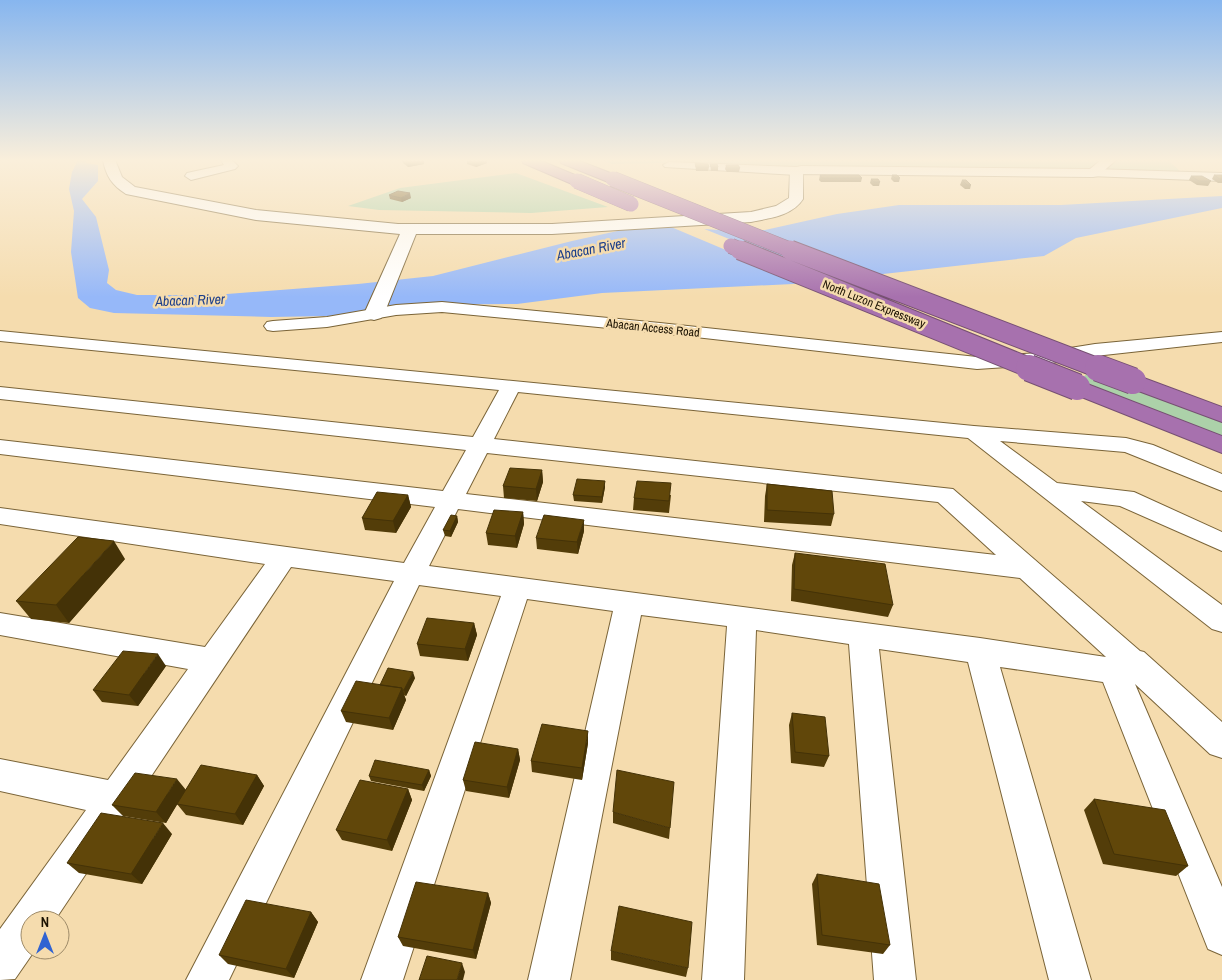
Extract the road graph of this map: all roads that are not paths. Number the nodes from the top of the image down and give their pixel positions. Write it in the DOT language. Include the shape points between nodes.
graph roads {
  1 [pos="203,206"];
  2 [pos="635,206"];
  3 [pos="680,206"];
  4 [pos="789,206"];
  5 [pos="408,233"];
  6 [pos="375,312"];
  7 [pos="273,326"];
  8 [pos="0,336"];
  9 [pos="1222,337"];
  10 [pos="512,385"];
  11 [pos="0,393"];
  12 [pos="1222,415"];
  13 [pos="974,432"];
  14 [pos="481,443"];
  15 [pos="1222,445"];
  16 [pos="0,447"];
  17 [pos="1222,483"];
  18 [pos="1049,490"];
  19 [pos="451,500"];
  20 [pos="0,516"];
  21 [pos="1222,542"];
  22 [pos="284,557"];
  23 [pos="1029,569"];
  24 [pos="410,574"];
  25 [pos="517,589"];
  26 [pos="629,603"];
  27 [pos="1218,612"];
  28 [pos="742,617"];
  29 [pos="0,624"];
  30 [pos="863,634"];
  31 [pos="980,650"];
  32 [pos="213,661"];
  33 [pos="1124,666"];
  34 [pos="1222,743"];
  35 [pos="0,775"];
  36 [pos="116,799"];
  37 [pos="39,910"];
  38 [pos="1222,935"];
  39 [pos="20,936"];
  40 [pos="0,964"];
  41 [pos="206,980"];
  42 [pos="382,980"];
  43 [pos="549,980"];
  44 [pos="723,980"];
  45 [pos="895,980"];
  46 [pos="1070,980"];
  1 -- 5 [label="street"];
  2 -- 15 [label="highway, North Luzon Expressway, bridge"];
  3 -- 12 [label="highway, North Luzon Expressway, bridge"];
  4 -- 5 [label="street" via="751,217"];
  5 -- 6 [label="street"];
  6 -- 7 [label="street, Abacan Access Road" via="327,322"];
  6 -- 9 [label="street, Abacan Access Road" via="442,307 972,363"];
  8 -- 10 [label="street"];
  10 -- 13 [label="street"];
  10 -- 14 [label="street"];
  11 -- 14 [label="street"];
  13 -- 17 [label="street" via="1135,447"];
  13 -- 18 [label="street"];
  14 -- 19 [label="street"];
  14 -- 23 [label="street" via="945,495"];
  16 -- 19 [label="street"];
  18 -- 21 [label="street" via="1125,498"];
  18 -- 27 [label="street"];
  19 -- 23 [label="street"];
  19 -- 24 [label="street"];
  20 -- 22 [label="street"];
  22 -- 24 [label="street"];
  22 -- 32 [label="street"];
  23 -- 33 [label="street"];
  24 -- 25 [label="street"];
  24 -- 41 [label="street"];
  25 -- 26 [label="street"];
  25 -- 42 [label="street"];
  26 -- 28 [label="street"];
  26 -- 43 [label="street"];
  28 -- 30 [label="street"];
  28 -- 44 [label="street"];
  29 -- 32 [label="street"];
  30 -- 31 [label="street"];
  30 -- 45 [label="street"];
  31 -- 33 [label="street"];
  31 -- 46 [label="street"];
  32 -- 36 [label="street"];
  33 -- 34 [label="street"];
  33 -- 38 [label="street"];
  35 -- 36 [label="street"];
  36 -- 37 [label="street"];
  39 -- 40 [label="street"];
}
